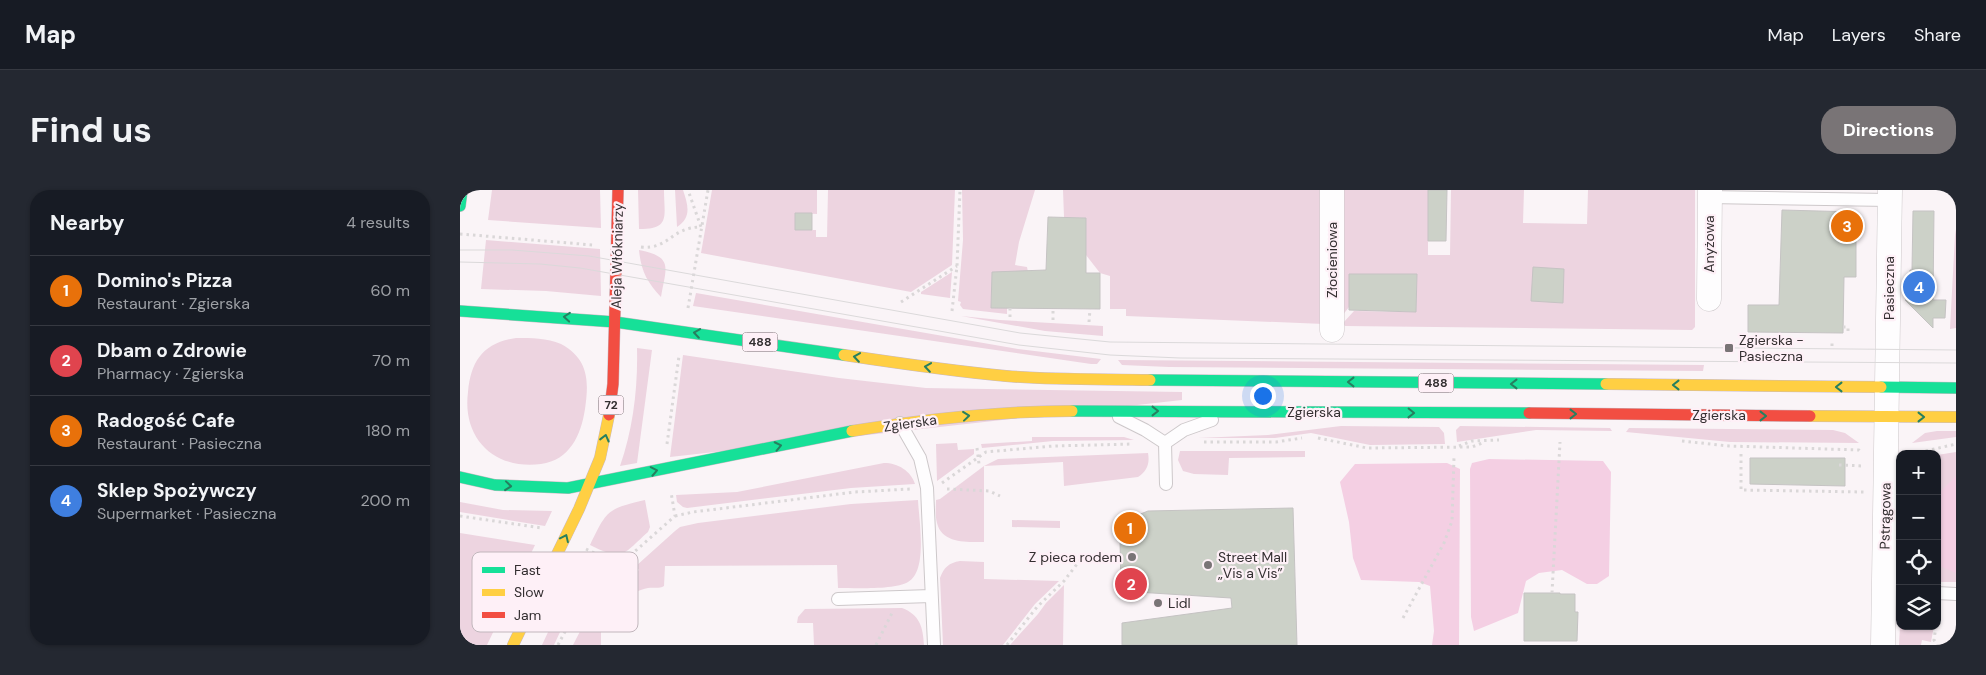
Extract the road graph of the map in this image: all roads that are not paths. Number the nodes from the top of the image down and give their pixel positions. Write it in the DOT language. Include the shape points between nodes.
graph roads {
  1 [pos="462,190"];
  2 [pos="618,190"];
  3 [pos="1332,190"];
  4 [pos="1710,193"];
  5 [pos="1889,195"];
  6 [pos="460,206"];
  7 [pos="1709,299"];
  8 [pos="460,311"];
  9 [pos="615,322"];
  10 [pos="1332,330"];
  11 [pos="1887,387"];
  12 [pos="1956,388"];
  13 [pos="1107,411"];
  14 [pos="1242,411"];
  15 [pos="1887,417"];
  16 [pos="1956,417"];
  17 [pos="900,423"];
  18 [pos="1165,444"];
  19 [pos="460,477"];
  20 [pos="1166,484"];
  21 [pos="589,485"];
  22 [pos="557,552"];
  23 [pos="1941,593"];
  24 [pos="1956,594"];
  25 [pos="931,596"];
  26 [pos="838,599"];
  27 [pos="519,632"];
  28 [pos="513,645"];
  29 [pos="934,645"];
  30 [pos="1883,645"];
  1 -- 6 [label="main road"];
  2 -- 9 [label="main road, Aleja Włókniarzy / 72"];
  3 -- 10 [label="street, Złocieniowa"];
  4 -- 5 [label="lane"];
  4 -- 7 [label="street, Anyżowa"];
  5 -- 11 [label="street, Pasieczna"];
  9 -- 8 [label="main road, one-way"];
  11 -- 9 [label="main road, 488, one-way" via="1063,379 941,369"];
  21 -- 9 [label="main road, 72, one-way" via="600,458 610,411"];
  11 -- 12 [label="main road, 488"];
  11 -- 15 [label="street, Pstrągowa"];
  13 -- 14 [label="main road, Zgierska / 488, one-way"];
  17 -- 13 [label="main road, Zgierska / 488, one-way" via="1011,412"];
  13 -- 18 [label="lane"];
  14 -- 15 [label="main road, Zgierska / 488, one-way"];
  14 -- 18 [label="lane" via="1184,430"];
  15 -- 16 [label="main road, Zgierska / 488, one-way"];
  15 -- 30 [label="street, Pstrągowa" via="1891,589"];
  21 -- 17 [label="main road, Zgierska / 488, one-way"];
  17 -- 25 [label="lane" via="920,458 927,488"];
  18 -- 20 [label="lane"];
  19 -- 21 [label="main road, 488, one-way" via="516,487"];
  22 -- 21 [label="main road, 72, one-way"];
  23 -- 24 [label="lane"];
  25 -- 26 [label="lane"];
  25 -- 29 [label="lane"];
  28 -- 27 [label="main road, 72, one-way"];
}
